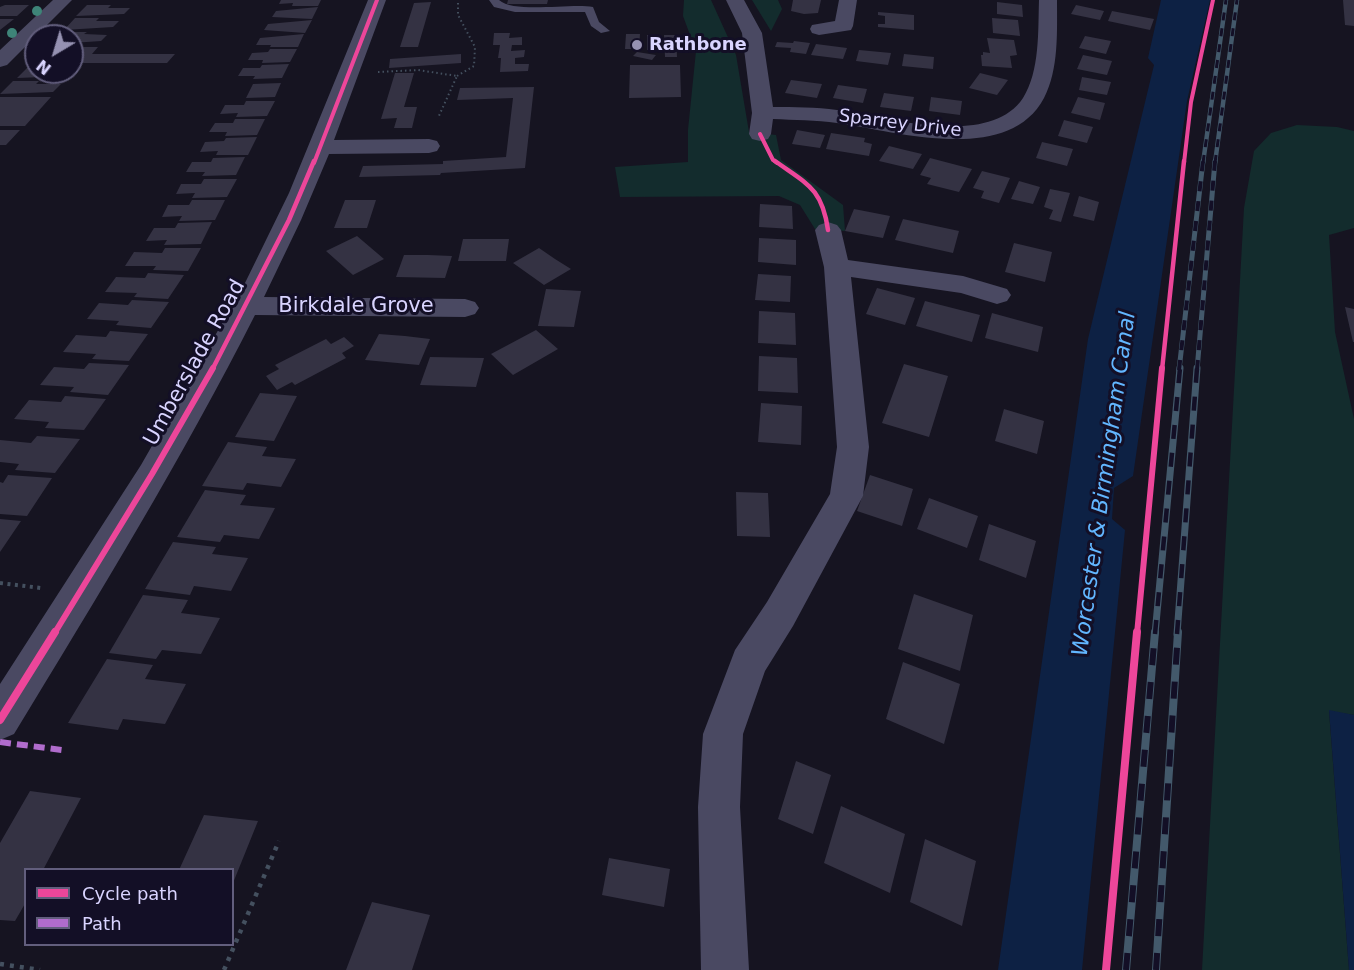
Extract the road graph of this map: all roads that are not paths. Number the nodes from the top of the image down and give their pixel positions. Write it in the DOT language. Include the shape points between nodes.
graph roads {
  1 [pos="63,0"];
  2 [pos="376,0"];
  3 [pos="494,0"];
  4 [pos="735,0"];
  5 [pos="848,0"];
  6 [pos="1048,0"];
  7 [pos="844,26"];
  8 [pos="819,29"];
  9 [pos="605,31"];
  10 [pos="866,35"];
  11 [pos="0,61"];
  12 [pos="429,146"];
  13 [pos="320,147"];
  14 [pos="828,230"];
  15 [pos="837,267"];
  16 [pos="997,294"];
  17 [pos="246,306"];
  18 [pos="465,308"];
  19 [pos="0,720"];
  20 [pos="725,970"];
  1 -- 11 [label="street"];
  2 -- 13 [label="street, Umberslade Road"];
  3 -- 9 [label="lane" via="498,5 515,9 590,9 595,24"];
  4 -- 6 [label="street, Sparrey Drive" via="752,33 762,123 834,116 947,133 998,128 1018,118 1033,100 1044,60"];
  5 -- 7 [label="street"];
  7 -- 8 [label="street"];
  7 -- 10 [label="street"];
  12 -- 13 [label="street"];
  13 -- 17 [label="street, Umberslade Road"];
  14 -- 15 [label="street"];
  15 -- 16 [label="street" via="966,274"];
  15 -- 20 [label="street" via="853,447 846,496 749,663 723,734 719,807"];
  17 -- 18 [label="street, Birkdale Grove"];
  17 -- 19 [label="street, Umberslade Road" via="133,508"];
}
